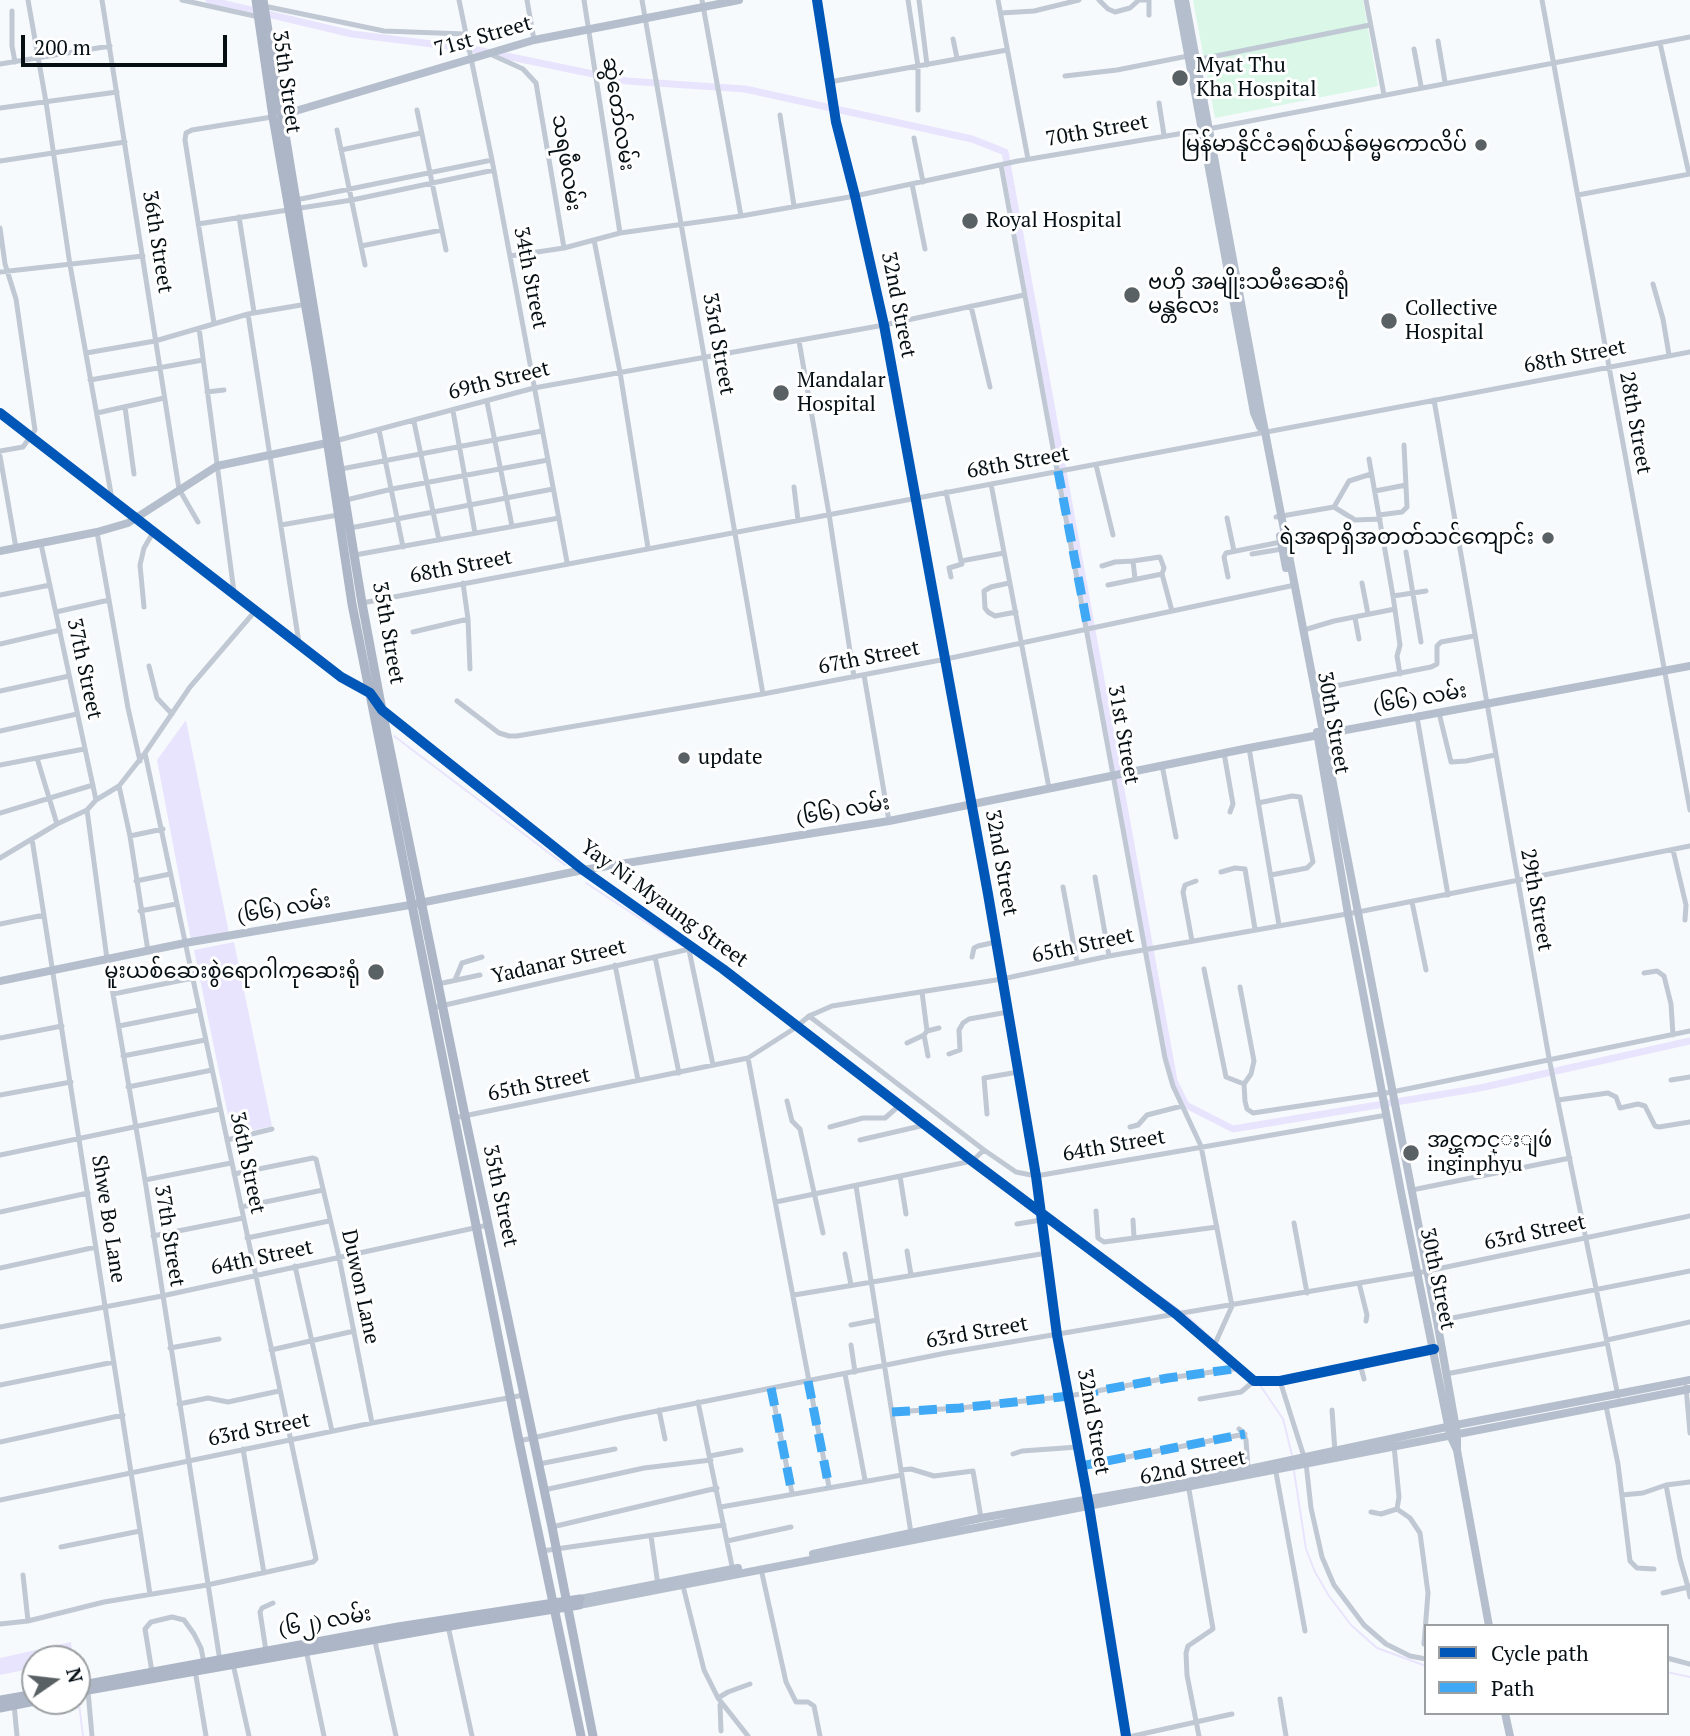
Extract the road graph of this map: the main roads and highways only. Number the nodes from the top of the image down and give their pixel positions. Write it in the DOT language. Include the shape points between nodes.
graph roads {
  1 [pos="739,0"];
  2 [pos="1178,0"];
  3 [pos="1185,0"];
  4 [pos="702,3"];
  5 [pos="261,10"];
  6 [pos="1191,59"];
  7 [pos="278,116"];
  8 [pos="331,442"];
  9 [pos="1279,516"];
  10 [pos="0,551"];
  11 [pos="1292,585"];
  12 [pos="357,603"];
  13 [pos="1690,666"];
  14 [pos="1320,734"];
  15 [pos="401,800"];
  16 [pos="390,802"];
  17 [pos="1337,828"];
  18 [pos="422,902"];
  19 [pos="410,905"];
  20 [pos="0,981"];
  21 [pos="1388,1095"];
  22 [pos="1389,1110"];
  23 [pos="1423,1272"];
  24 [pos="1688,1385"];
  25 [pos="1618,1399"];
  26 [pos="1453,1430"];
  27 [pos="1393,1443"];
  28 [pos="1299,1461"];
  29 [pos="1275,1467"];
  30 [pos="1189,1485"];
  31 [pos="1088,1503"];
  32 [pos="912,1536"];
  33 [pos="733,1572"];
  34 [pos="579,1602"];
  35 [pos="567,1604"];
  36 [pos="553,1606"];
  37 [pos="1489,1624"];
  38 [pos="306,1648"];
  39 [pos="232,1661"];
  40 [pos="199,1667"];
  41 [pos="91,1687"];
  42 [pos="91,1687"];
  43 [pos="21,1699"];
  44 [pos="0,1700"];
  45 [pos="14,1701"];
  46 [pos="21,1701"];
  47 [pos="0,1708"];
  48 [pos="1506,1715"];
  49 [pos="581,1736"];
  50 [pos="593,1736"];
  51 [pos="1510,1736"];
  1 -- 4 [label="main road, 71st Street"];
  2 -- 6 [label="main road, 30th Street"];
  3 -- 6 [label="main road, 30th Street"];
  4 -- 7 [label="main road, 71st Street" via="469,55"];
  5 -- 7 [label="main road, 35th Street"];
  6 -- 9 [label="main road, 30th Street"];
  7 -- 8 [label="main road, 35th Street"];
  8 -- 10 [label="main road, 69th Street" via="217,466 128,523"];
  8 -- 12 [label="main road, 35th Street" via="338,515"];
  8 -- 12 [label="main road, 35th Street" via="341,469 355,555"];
  9 -- 11 [label="main road, 30th Street"];
  9 -- 11 [label="main road, 30th Street"];
  11 -- 14 [label="main road, 30th Street"];
  11 -- 14 [label="main road, 30th Street"];
  12 -- 15 [label="main road, 35th Street"];
  12 -- 16 [label="main road, 35th Street"];
  13 -- 14 [label="main road, (၆၆) လမ်း"];
  14 -- 17 [label="main road, 30th Street"];
  14 -- 18 [label="main road, (၆၆) လမ်း" via="889,821 583,870"];
  15 -- 16 [label="main road"];
  15 -- 18 [label="main road, 35th Street"];
  16 -- 19 [label="main road, 35th Street"];
  17 -- 21 [label="main road, 30th Street" via="1358,912"];
  17 -- 21 [label="main road, 30th Street" via="1348,914"];
  18 -- 19 [label="main road, (၆၆) လမ်း"];
  18 -- 35 [label="main road, 35th Street"];
  19 -- 20 [label="main road, (၆၆) လမ်း" via="185,943"];
  19 -- 36 [label="main road, 35th Street"];
  21 -- 22 [label="main road, 30th Street"];
  22 -- 23 [label="main road, 30th Street"];
  22 -- 23 [label="main road, 30th Street" via="1412,1190"];
  23 -- 26 [label="main road, 30th Street" via="1434,1349"];
  23 -- 26 [label="main road, 30th Street" via="1437,1321"];
  24 -- 25 [label="main road, 62nd Street"];
  25 -- 26 [label="main road, 62nd Street"];
  25 -- 26 [label="main road, 62nd Street" via="1606,1406"];
  26 -- 27 [label="main road, 62nd Street"];
  26 -- 37 [label="main road, 30th Street"];
  27 -- 28 [label="main road, 62nd Street"];
  27 -- 28 [label="main road, 62nd Street"];
  28 -- 29 [label="main road, 62nd Street"];
  29 -- 30 [label="main road, 62nd Street"];
  29 -- 30 [label="main road, 62nd Street" via="1248,1468"];
  30 -- 31 [label="main road, 62nd Street"];
  31 -- 32 [label="main road, 62nd Street"];
  31 -- 32 [label="main road, 62nd Street" via="981,1518"];
  32 -- 33 [label="main road, 62nd Street"];
  32 -- 33 [label="main road, 62nd Street"];
  33 -- 34 [label="main road, 62nd Street"];
  34 -- 35 [label="main road, (၆၂) လမ်း"];
  35 -- 36 [label="main road, (၆၂) လမ်း"];
  35 -- 50 [label="main road, 35th Street"];
  36 -- 38 [label="main road, (၆၂) လမ်း"];
  36 -- 49 [label="main road, 35th Street"];
  38 -- 39 [label="main road, (၆၂) လမ်း"];
  38 -- 39 [label="main road, (၆၂) လမ်း" via="266,1651"];
  39 -- 40 [label="main road, (၆၂) လမ်း"];
  40 -- 41 [label="main road, (၆၂) လမ်း"];
  40 -- 42 [label="main road, (၆၂) လမ်း"];
  43 -- 45 [label="main road"];
  44 -- 45 [label="main road"];
  45 -- 46 [label="main road"];
  45 -- 47 [label="main road"];
  48 -- 51 [label="main road"];
}
